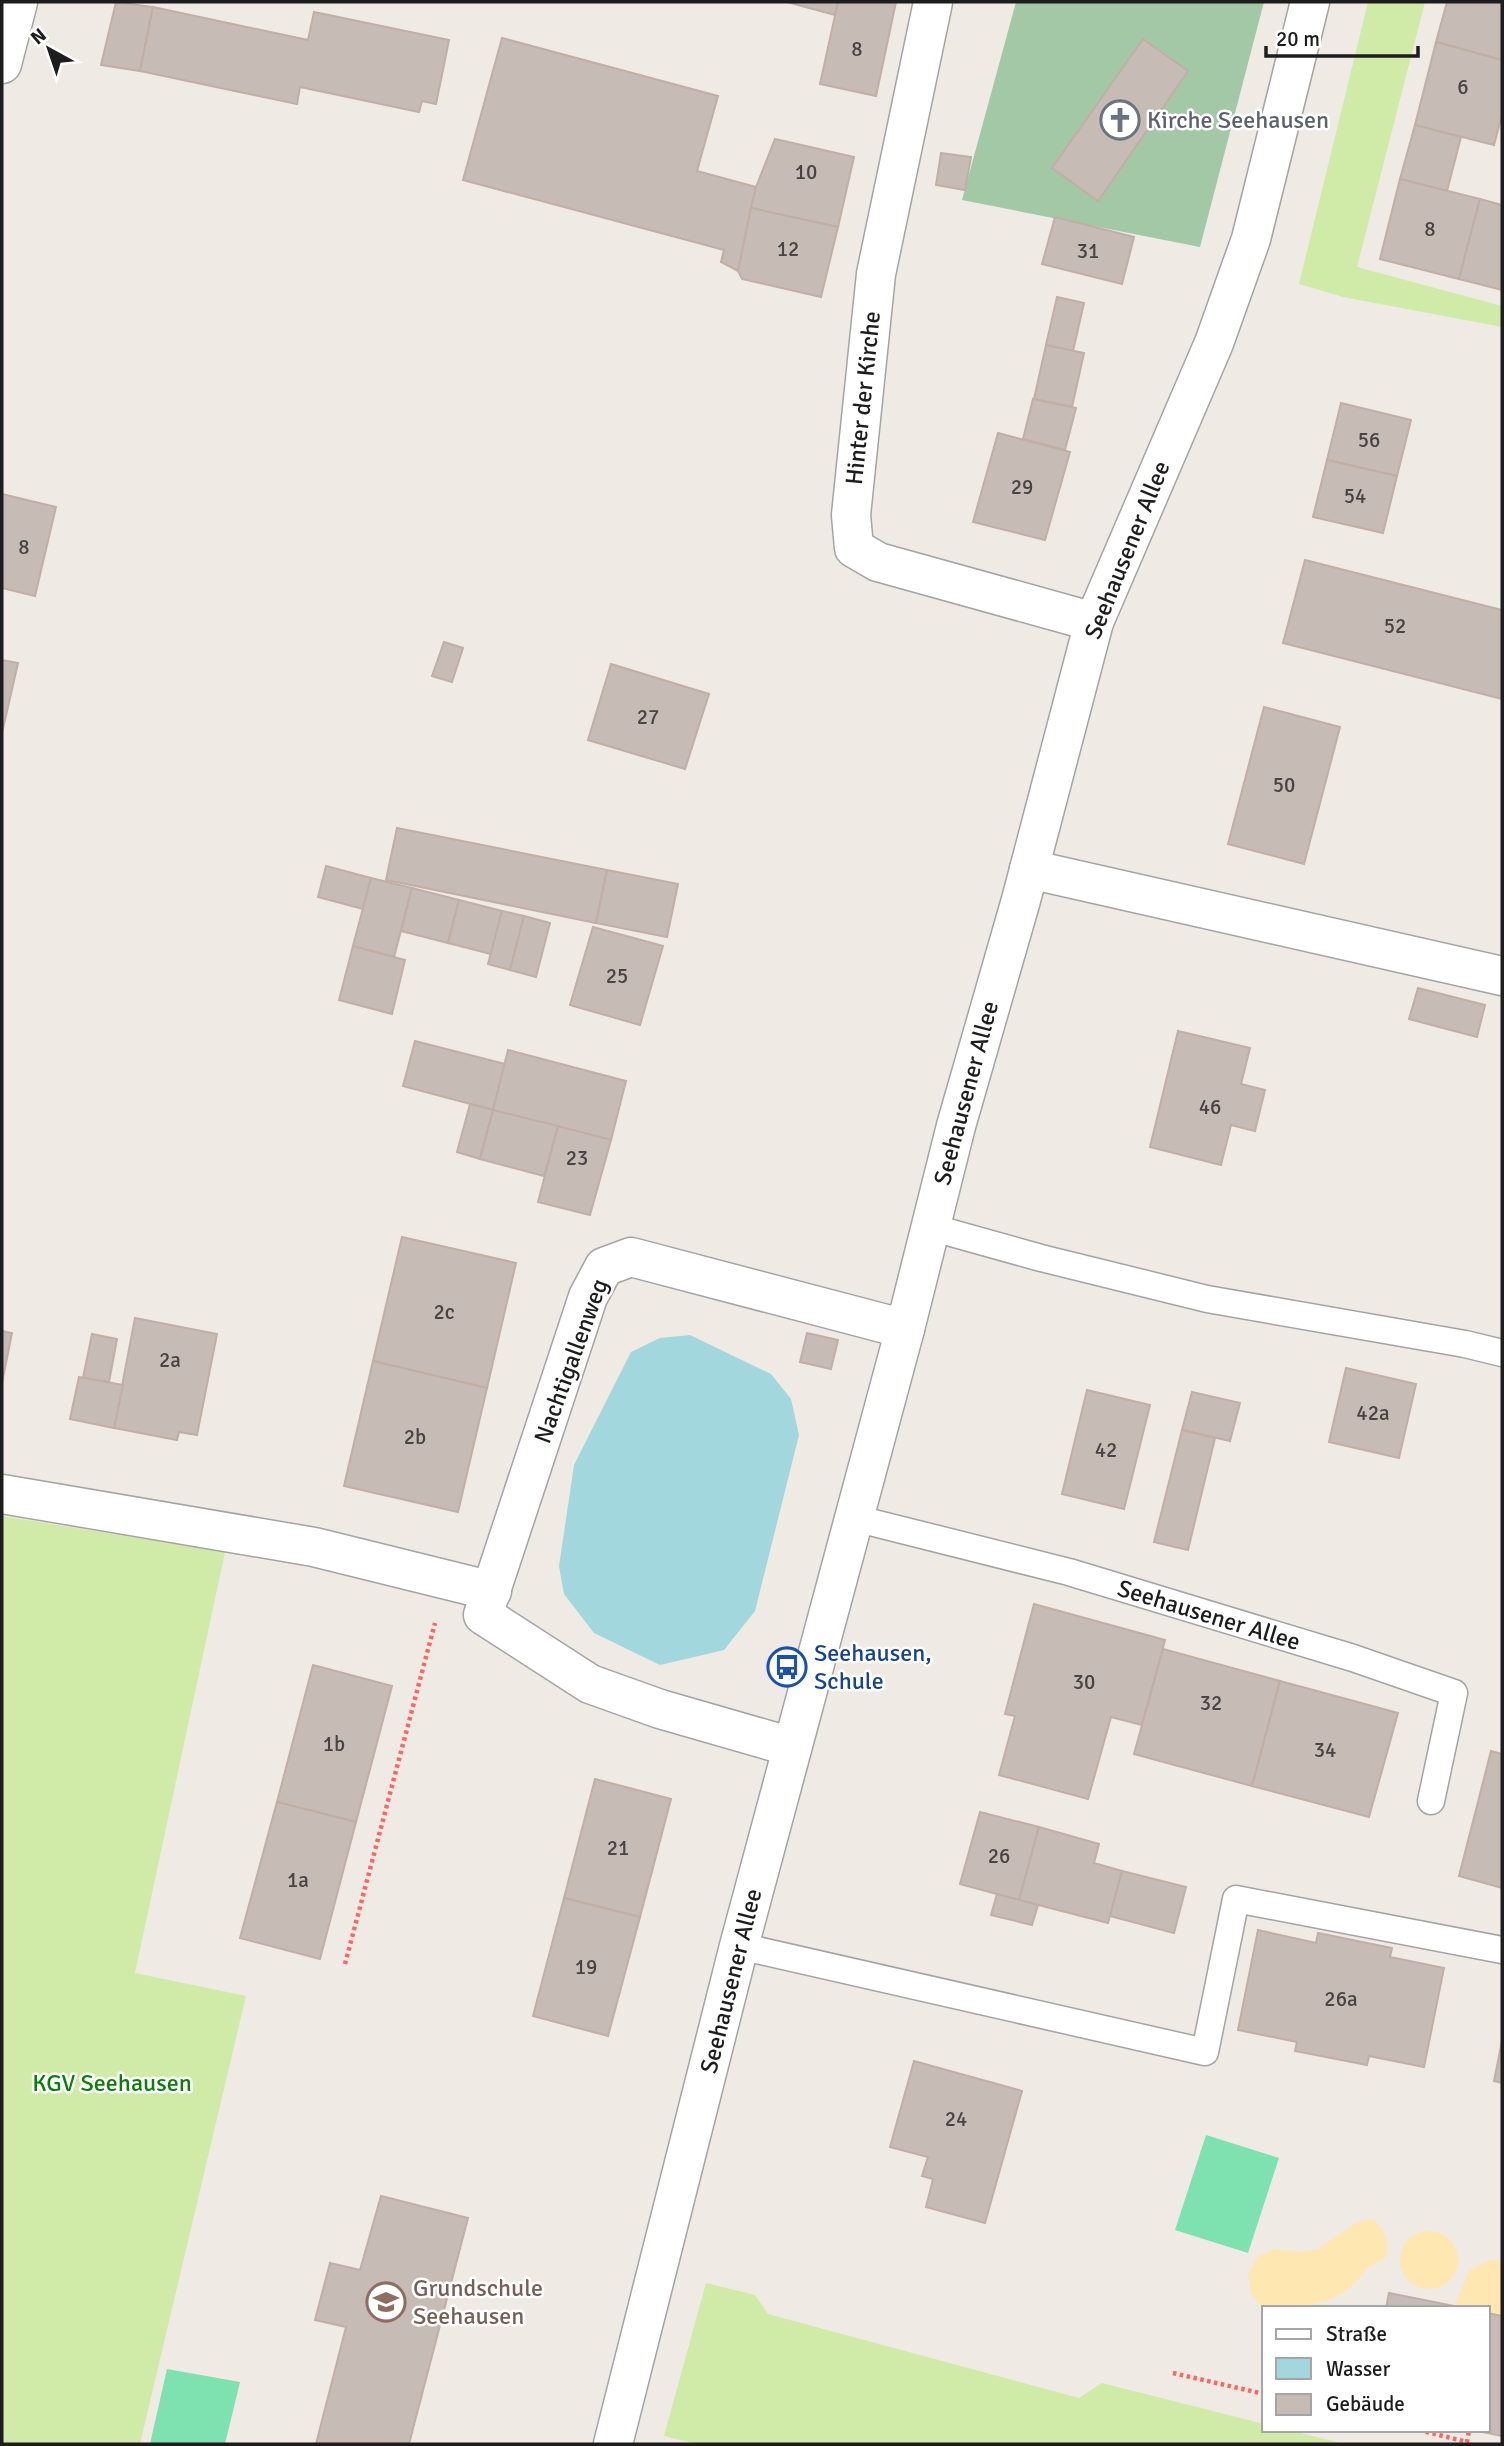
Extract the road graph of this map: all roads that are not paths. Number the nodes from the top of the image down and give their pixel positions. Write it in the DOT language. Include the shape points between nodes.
graph roads {
  1 [pos="19,2"];
  2 [pos="933,2"];
  3 [pos="1310,2"];
  4 [pos="2,64"];
  5 [pos="1094,622"];
  6 [pos="1028,869"];
  7 [pos="1502,976"];
  8 [pos="930,1227"];
  9 [pos="905,1329"];
  10 [pos="1502,1353"];
  11 [pos="2,1494"];
  12 [pos="853,1518"];
  13 [pos="492,1591"];
  14 [pos="792,1747"];
  15 [pos="1431,1801"];
  16 [pos="739,1946"];
  17 [pos="1502,1950"];
  18 [pos="613,2444"];
  1 -- 4 [label="street"];
  2 -- 5 [label="street, Hinter der Kirche" via="876,274 851,515 854,548 877,562"];
  3 -- 5 [label="street, Seehausener Allee" via="1251,239 1214,343"];
  5 -- 6 [label="street, Seehausener Allee"];
  6 -- 7 [label="street"];
  6 -- 8 [label="street, Seehausener Allee"];
  8 -- 9 [label="street, Seehausener Allee"];
  8 -- 10 [label="lane" via="1206,1299"];
  9 -- 12 [label="street, Seehausener Allee"];
  9 -- 13 [label="street, Nachtigallenweg" via="631,1257 604,1267 588,1297"];
  11 -- 13 [label="street" via="314,1547"];
  12 -- 14 [label="street, Seehausener Allee"];
  12 -- 15 [label="lane, Seehausener Allee" via="1069,1572 1454,1693"];
  13 -- 14 [label="street, Nachtigallenweg" via="483,1615 590,1684"];
  14 -- 16 [label="street, Seehausener Allee"];
  16 -- 17 [label="lane" via="1205,2052 1236,1899"];
  16 -- 18 [label="street, Seehausener Allee"];
}
